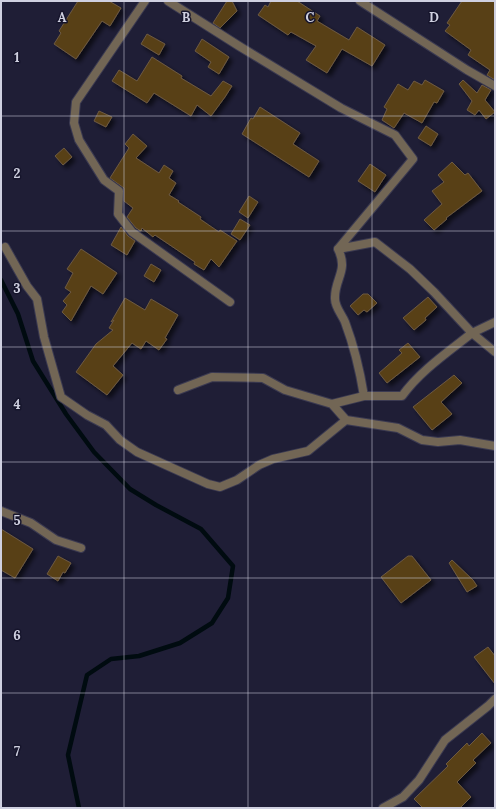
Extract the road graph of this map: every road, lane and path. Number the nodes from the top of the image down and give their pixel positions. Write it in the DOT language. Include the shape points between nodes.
graph roads {
  1 [pos="145,1"];
  2 [pos="168,1"];
  3 [pos="360,1"];
  4 [pos="495,86"];
  5 [pos="5,247"];
  6 [pos="338,249"];
  7 [pos="230,302"];
  8 [pos="495,322"];
  9 [pos="472,333"];
  10 [pos="495,352"];
  11 [pos="178,390"];
  12 [pos="364,396"];
  13 [pos="332,404"];
  14 [pos="346,420"];
  15 [pos="495,446"];
  16 [pos="1,511"];
  17 [pos="81,548"];
  18 [pos="495,699"];
  19 [pos="383,808"];
  1 -- 7 [label="street" via="76,102 74,123 78,140 104,180 119,191 118,214 132,232"];
  2 -- 6 [label="street" via="341,108 395,135 413,159"];
  3 -- 4 [label="street"];
  5 -- 14 [label="street" via="37,299 44,337 61,396 106,425 120,440 137,452 208,484 220,486 237,480 273,459 308,451"];
  6 -- 9 [label="street" via="375,242 410,269"];
  6 -- 12 [label="street" via="342,257 342,269 335,301 345,322 358,363"];
  8 -- 9 [label="street"];
  9 -- 10 [label="street"];
  9 -- 12 [label="street" via="410,385 402,396"];
  11 -- 13 [label="street" via="212,377 263,378 286,390"];
  12 -- 13 [label="street"];
  13 -- 14 [label="street"];
  14 -- 15 [label="street" via="398,428 422,440 460,440"];
  16 -- 17 [label="street" via="31,523 56,540"];
  18 -- 19 [label="street" via="445,740 419,780 403,797"];
}
